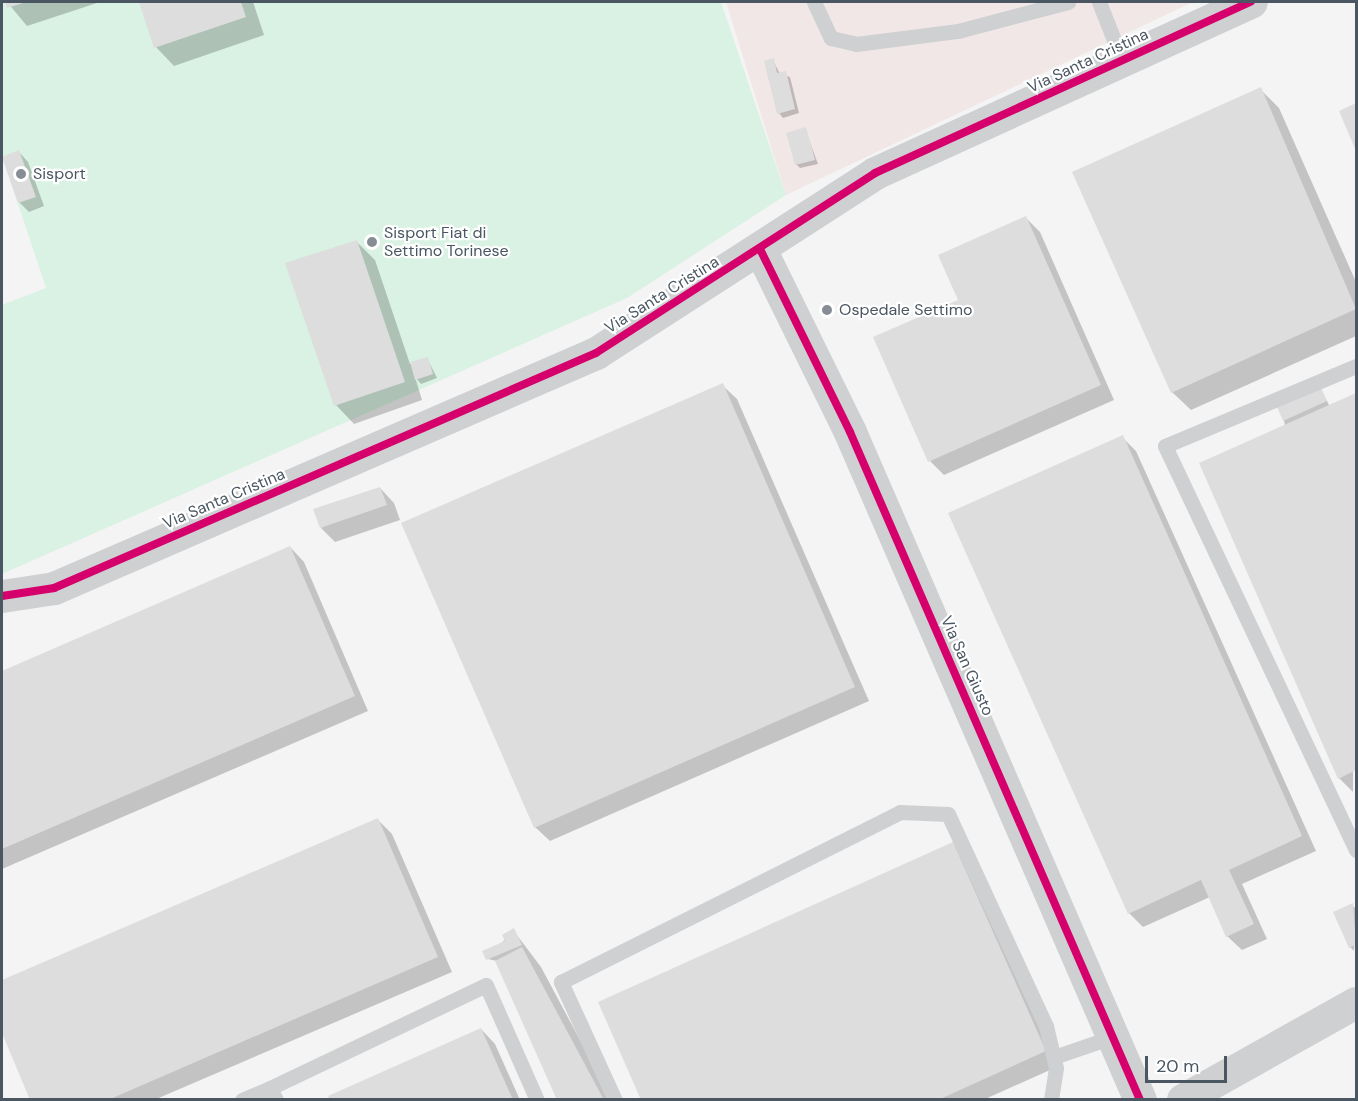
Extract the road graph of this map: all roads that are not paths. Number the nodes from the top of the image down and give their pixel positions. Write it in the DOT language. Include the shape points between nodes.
graph roads {
  1 [pos="814,2"];
  2 [pos="1068,2"];
  3 [pos="1099,2"];
  4 [pos="1251,2"];
  5 [pos="1122,60"];
  6 [pos="760,249"];
  7 [pos="1356,366"];
  8 [pos="2,596"];
  9 [pos="1356,850"];
  10 [pos="1356,1003"];
  11 [pos="1115,1036"];
  12 [pos="1054,1057"];
  13 [pos="273,1094"];
  14 [pos="242,1100"];
  15 [pos="537,1100"];
  16 [pos="615,1100"];
  17 [pos="1051,1100"];
  18 [pos="1140,1100"];
  19 [pos="1183,1100"];
  1 -- 2 [label="lane" via="831,38 856,44 958,31"];
  3 -- 5 [label="lane"];
  4 -- 5 [label="street, Via Santa Cristina"];
  5 -- 6 [label="street, Via Santa Cristina" via="875,173"];
  6 -- 8 [label="street, Via Santa Cristina" via="596,353 54,588"];
  6 -- 11 [label="street, Via San Giusto" via="845,421"];
  7 -- 9 [label="lane" via="1165,446"];
  10 -- 19 [label="street"];
  11 -- 12 [label="lane"];
  11 -- 18 [label="street, Via San Giusto"];
  12 -- 16 [label="lane" via="1046,1026 948,814 900,812 561,982"];
  12 -- 17 [label="lane"];
  13 -- 14 [label="lane"];
  13 -- 15 [label="lane" via="486,985"];
}
